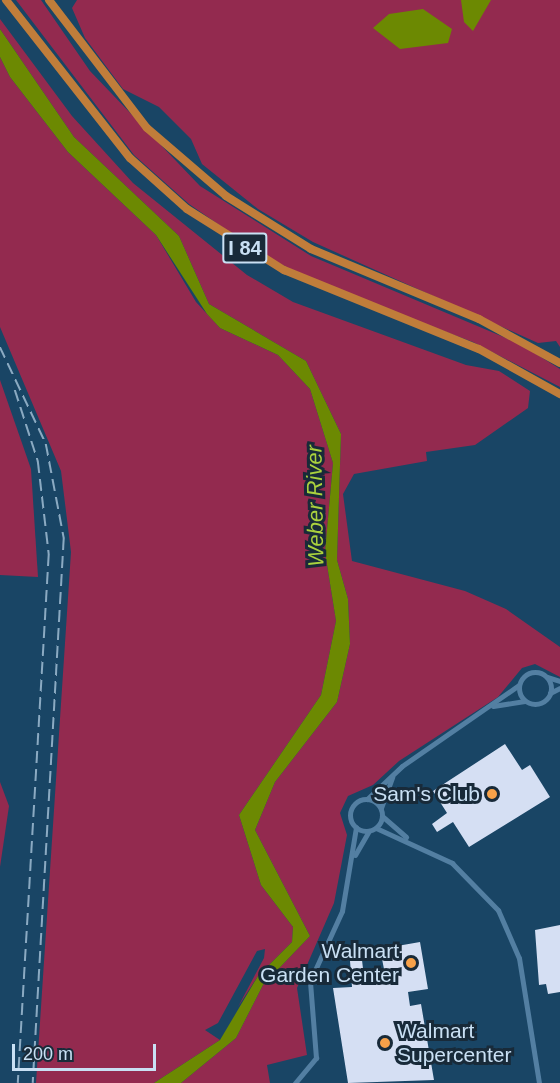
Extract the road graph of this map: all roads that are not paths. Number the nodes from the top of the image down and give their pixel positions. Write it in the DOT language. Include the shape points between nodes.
graph roads {
  1 [pos="6,0"];
  2 [pos="50,0"];
  3 [pos="560,363"];
  4 [pos="560,394"];
  5 [pos="546,676"];
  6 [pos="560,681"];
  7 [pos="519,685"];
  8 [pos="560,688"];
  9 [pos="550,693"];
  10 [pos="525,701"];
  11 [pos="493,706"];
  12 [pos="392,777"];
  13 [pos="367,799"];
  14 [pos="381,808"];
  15 [pos="382,816"];
  16 [pos="356,827"];
  17 [pos="376,828"];
  18 [pos="369,831"];
  19 [pos="406,837"];
  20 [pos="355,855"];
  21 [pos="295,1083"];
  22 [pos="539,1083"];
  1 -- 4 [label="highway, I 84" via="130,158 187,209 284,270 479,350"];
  2 -- 3 [label="highway, I 84" via="147,128 226,196 311,249 479,319"];
  5 -- 6 [label="street"];
  5 -- 7 [label="street" via="528,674"];
  5 -- 9 [label="street"];
  7 -- 10 [label="street"];
  7 -- 11 [label="street"];
  8 -- 9 [label="street"];
  9 -- 10 [label="street" via="538,704"];
  10 -- 11 [label="street"];
  11 -- 12 [label="street"];
  12 -- 13 [label="street"];
  12 -- 14 [label="street"];
  13 -- 14 [label="street"];
  13 -- 16 [label="street" via="352,807"];
  14 -- 15 [label="street"];
  15 -- 17 [label="street"];
  15 -- 19 [label="street"];
  16 -- 18 [label="street"];
  16 -- 20 [label="street"];
  17 -- 18 [label="street"];
  17 -- 19 [label="street"];
  18 -- 20 [label="street"];
  19 -- 22 [label="street" via="465,873 503,918 520,961"];
  20 -- 21 [label="street" via="342,911 311,973 316,1058"];
}
